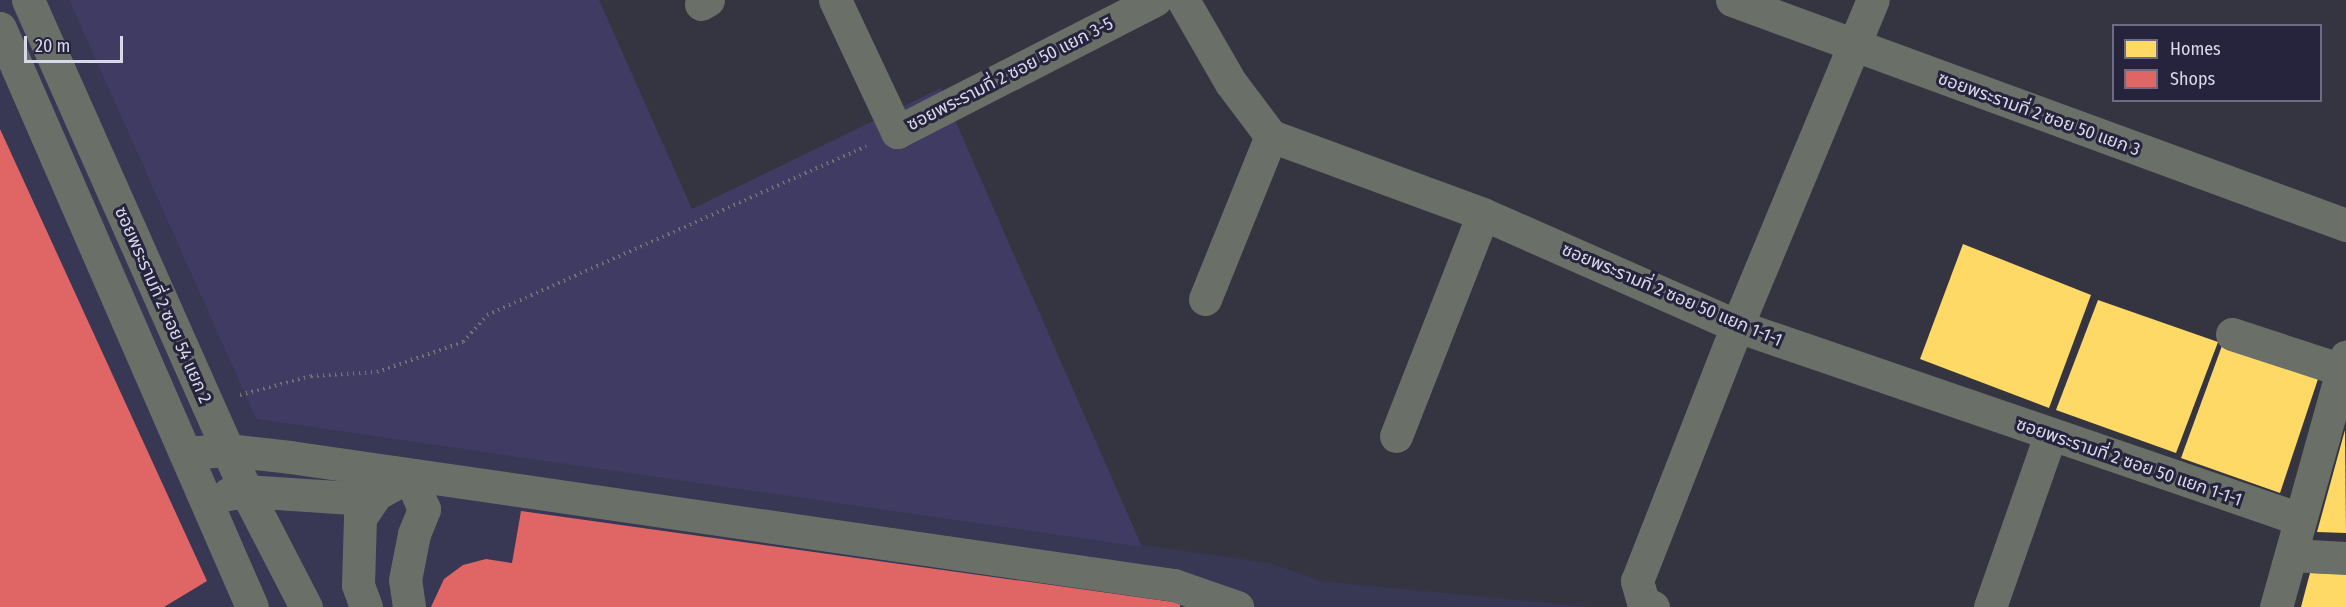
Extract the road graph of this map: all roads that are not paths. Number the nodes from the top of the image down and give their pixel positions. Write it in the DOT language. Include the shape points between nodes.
graph roads {
  1 [pos="28,0"];
  2 [pos="835,0"];
  3 [pos="1155,0"];
  4 [pos="1183,0"];
  5 [pos="1732,0"];
  6 [pos="1873,0"];
  7 [pos="0,28"];
  8 [pos="1855,47"];
  9 [pos="1270,136"];
  10 [pos="1483,214"];
  11 [pos="2346,225"];
  12 [pos="1205,299"];
  13 [pos="1737,326"];
  14 [pos="2232,334"];
  15 [pos="2344,363"];
  16 [pos="1396,436"];
  17 [pos="2050,436"];
  18 [pos="227,450"];
  19 [pos="185,453"];
  20 [pos="409,476"];
  21 [pos="246,491"];
  22 [pos="376,494"];
  23 [pos="206,499"];
  24 [pos="2300,519"];
  25 [pos="2291,555"];
  26 [pos="2346,558"];
  27 [pos="252,607"];
  28 [pos="306,607"];
  29 [pos="366,607"];
  30 [pos="409,607"];
  31 [pos="1237,607"];
  32 [pos="1653,607"];
  33 [pos="1990,607"];
  34 [pos="2276,607"];
  1 -- 18 [label="street, ซอยพระรามที่ 2 ซอย 54 แยก 2"];
  2 -- 3 [label="street, ซอยพระรามที่ 2 ซอย 50 แยก 3-5" via="897,132"];
  4 -- 9 [label="street" via="1231,83"];
  5 -- 8 [label="street, ซอยพระรามที่ 2 ซอย 50 แยก 3"];
  6 -- 8 [label="street"];
  7 -- 19 [label="street"];
  8 -- 11 [label="street, ซอยพระรามที่ 2 ซอย 50 แยก 3"];
  8 -- 13 [label="street"];
  9 -- 10 [label="street, ซอยพระรามที่ 2 ซอย 50 แยก 1-1-1"];
  9 -- 12 [label="street"];
  10 -- 13 [label="street, ซอยพระรามที่ 2 ซอย 50 แยก 1-1-1"];
  10 -- 16 [label="street"];
  13 -- 17 [label="street, ซอยพระรามที่ 2 ซอย 50 แยก 1-1-1"];
  13 -- 32 [label="street" via="1637,581 1643,602"];
  14 -- 15 [label="street"];
  15 -- 24 [label="street"];
  17 -- 24 [label="street, ซอยพระรามที่ 2 ซอย 50 แยก 1-1-1"];
  17 -- 33 [label="street"];
  18 -- 19 [label="street"];
  18 -- 20 [label="street"];
  18 -- 21 [label="street, ซอยพระรามที่ 2 ซอย 54 แยก 2"];
  19 -- 23 [label="street"];
  20 -- 22 [label="street"];
  20 -- 30 [label="street" via="424,509 414,534 405,580"];
  20 -- 31 [label="street" via="1174,585"];
  21 -- 22 [label="street" via="343,498"];
  21 -- 23 [label="street"];
  21 -- 28 [label="street, ซอยพระรามที่ 2 ซอย 54 แยก 2"];
  22 -- 29 [label="street" via="360,518 358,585"];
  23 -- 27 [label="street"];
  24 -- 25 [label="street"];
  25 -- 26 [label="street"];
  25 -- 34 [label="street"];
}
